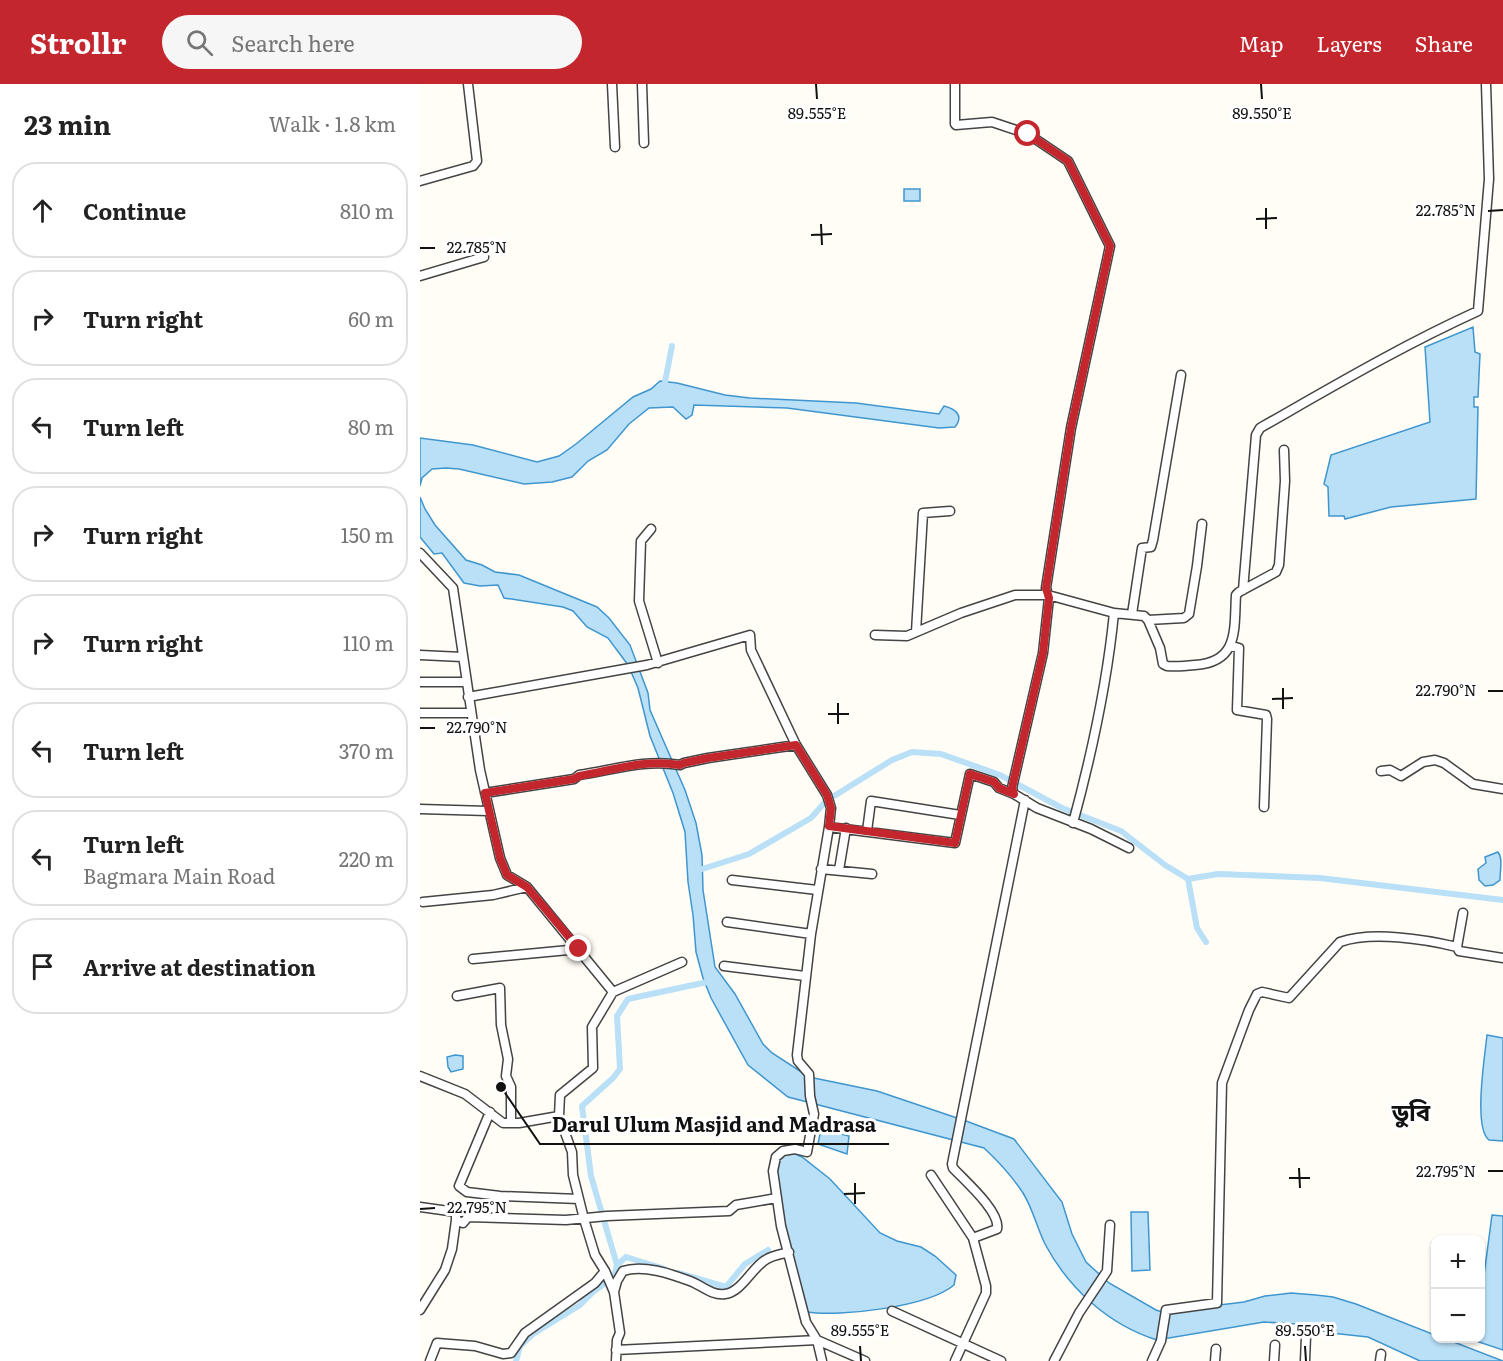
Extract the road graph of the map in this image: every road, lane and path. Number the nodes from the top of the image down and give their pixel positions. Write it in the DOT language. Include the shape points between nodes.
graph roads {
  1 [pos="468,84"];
  2 [pos="612,84"];
  3 [pos="642,84"];
  4 [pos="955,84"];
  5 [pos="1486,84"];
  6 [pos="644,142"];
  7 [pos="615,147"];
  8 [pos="420,181"];
  9 [pos="484,257"];
  10 [pos="420,276"];
  11 [pos="1181,375"];
  12 [pos="1284,450"];
  13 [pos="950,511"];
  14 [pos="1202,524"];
  15 [pos="651,529"];
  16 [pos="420,553"];
  17 [pos="1244,590"];
  18 [pos="1048,595"];
  19 [pos="1114,613"];
  20 [pos="1132,614"];
  21 [pos="1148,620"];
  22 [pos="916,632"];
  23 [pos="875,635"];
  24 [pos="1232,646"];
  25 [pos="420,655"];
  26 [pos="462,657"];
  27 [pos="658,663"];
  28 [pos="420,682"];
  29 [pos="466,682"];
  30 [pos="468,697"];
  31 [pos="420,713"];
  32 [pos="471,713"];
  33 [pos="796,745"];
  34 [pos="1381,771"];
  35 [pos="1503,789"];
  36 [pos="1013,791"];
  37 [pos="485,793"];
  38 [pos="1025,800"];
  39 [pos="1264,807"];
  40 [pos="420,809"];
  41 [pos="488,810"];
  42 [pos="960,815"];
  43 [pos="1073,823"];
  44 [pos="829,826"];
  45 [pos="846,828"];
  46 [pos="867,831"];
  47 [pos="1129,848"];
  48 [pos="821,869"];
  49 [pos="839,870"];
  50 [pos="872,874"];
  51 [pos="732,880"];
  52 [pos="527,887"];
  53 [pos="817,890"];
  54 [pos="423,902"];
  55 [pos="1463,913"];
  56 [pos="727,922"];
  57 [pos="811,934"];
  58 [pos="1457,947"];
  59 [pos="579,949"];
  60 [pos="1503,958"];
  61 [pos="473,959"];
  62 [pos="682,962"];
  63 [pos="724,966"];
  64 [pos="806,976"];
  65 [pos="613,992"];
  66 [pos="457,996"];
  67 [pos="420,1076"];
  68 [pos="490,1112"];
  69 [pos="559,1116"];
  70 [pos="511,1123"];
  71 [pos="931,1174"];
  72 [pos="777,1197"];
  73 [pos="579,1199"];
  74 [pos="420,1207"];
  75 [pos="584,1219"];
  76 [pos="456,1220"];
  77 [pos="1110,1225"];
  78 [pos="973,1238"];
  79 [pos="789,1252"];
  80 [pos="605,1273"];
  81 [pos="613,1290"];
  82 [pos="420,1310"];
  83 [pos="892,1311"];
  84 [pos="1306,1336"];
  85 [pos="817,1340"];
  86 [pos="964,1344"];
  87 [pos="1275,1345"];
  88 [pos="1216,1349"];
  89 [pos="615,1350"];
  90 [pos="430,1361"];
  91 [pos="616,1361"];
  92 [pos="822,1361"];
  93 [pos="865,1361"];
  94 [pos="955,1361"];
  95 [pos="1001,1361"];
  96 [pos="1054,1361"];
  97 [pos="1152,1361"];
  98 [pos="1215,1361"];
  99 [pos="1274,1361"];
  100 [pos="1305,1361"];
  1 -- 8 [label="street" via="477,161 473,166"];
  2 -- 7 [label="street"];
  3 -- 6 [label="street"];
  4 -- 18 [label="street" via="956,125 992,123 1028,134 1068,161 1110,246 1071,428"];
  5 -- 17 [label="street" via="1489,179 1478,311 1260,428 1256,435"];
  9 -- 10 [label="street"];
  11 -- 20 [label="street" via="1153,540 1151,547 1142,548"];
  12 -- 17 [label="street" via="1279,565 1276,572"];
  13 -- 22 [label="street" via="923,513"];
  14 -- 21 [label="street" via="1189,614 1184,618"];
  15 -- 27 [label="street" via="641,541 639,601"];
  16 -- 26 [label="street" via="453,588"];
  17 -- 24 [label="street" via="1236,595"];
  18 -- 19 [label="street"];
  18 -- 22 [label="street" via="1015,595"];
  18 -- 36 [label="street" via="1043,653"];
  19 -- 20 [label="street"];
  19 -- 43 [label="street" via="1101,712"];
  20 -- 21 [label="street"];
  21 -- 24 [label="street" via="1167,666 1210,664"];
  22 -- 23 [label="street" via="907,636"];
  24 -- 39 [label="street" via="1239,648 1237,710 1266,715 1267,719"];
  25 -- 26 [label="street"];
  26 -- 29 [label="street"];
  27 -- 30 [label="street"];
  27 -- 33 [label="street" via="750,635 751,650"];
  28 -- 29 [label="street"];
  29 -- 30 [label="street"];
  30 -- 32 [label="street"];
  31 -- 32 [label="street"];
  32 -- 37 [label="street"];
  33 -- 37 [label="street" via="680,765 639,763 574,779"];
  33 -- 44 [label="street" via="827,795 831,808"];
  34 -- 35 [label="street" via="1390,770 1401,776 1435,760 1473,784"];
  36 -- 38 [label="street"];
  36 -- 42 [label="street" via="970,774"];
  37 -- 41 [label="street"];
  38 -- 43 [label="street"];
  38 -- 78 [label="street" via="953,1168 977,1192 998,1225"];
  40 -- 41 [label="street"];
  41 -- 52 [label="street" via="507,875"];
  42 -- 46 [label="street" via="955,843"];
  42 -- 46 [label="street" via="871,801"];
  43 -- 47 [label="street"];
  44 -- 45 [label="street"];
  44 -- 48 [label="street"];
  45 -- 46 [label="street"];
  45 -- 49 [label="street"];
  48 -- 49 [label="street"];
  48 -- 53 [label="street"];
  49 -- 50 [label="street"];
  51 -- 53 [label="street"];
  52 -- 54 [label="street" via="493,895"];
  52 -- 59 [label="street"];
  53 -- 57 [label="street"];
  55 -- 58 [label="street"];
  56 -- 57 [label="street"];
  57 -- 64 [label="street"];
  58 -- 60 [label="street" via="1459,951"];
  58 -- 97 [label="street" via="1397,938 1348,940 1340,942 1289,998 1257,994 1222,1083 1217,1303 1166,1310 1161,1341"];
  59 -- 61 [label="street"];
  59 -- 65 [label="street"];
  62 -- 65 [label="street"];
  63 -- 64 [label="street"];
  64 -- 72 [label="street" via="797,1055 809,1074 814,1114 807,1152 788,1149 776,1157 773,1171"];
  65 -- 69 [label="street" via="592,1027 593,1068 560,1095"];
  66 -- 70 [label="street" via="500,988"];
  67 -- 68 [label="street" via="465,1094"];
  68 -- 70 [label="street" via="503,1123"];
  68 -- 73 [label="street" via="459,1186 467,1192 500,1196"];
  69 -- 70 [label="street"];
  69 -- 73 [label="street" via="572,1152"];
  71 -- 78 [label="street"];
  72 -- 75 [label="street" via="736,1205 729,1211"];
  72 -- 79 [label="street"];
  73 -- 75 [label="street"];
  74 -- 76 [label="street" via="456,1212"];
  75 -- 76 [label="street" via="468,1217 463,1223"];
  75 -- 80 [label="street"];
  76 -- 82 [label="street" via="445,1269"];
  77 -- 96 [label="street" via="1105,1276 1086,1301"];
  78 -- 86 [label="street" via="986,1290"];
  79 -- 81 [label="street" via="766,1259 741,1285 724,1294 691,1281 631,1268 623,1271"];
  79 -- 85 [label="street" via="806,1322"];
  80 -- 81 [label="street"];
  80 -- 90 [label="street" via="525,1333 511,1353 437,1343"];
  81 -- 89 [label="street" via="620,1333"];
  83 -- 86 [label="street"];
  84 -- 100 [label="street"];
  85 -- 89 [label="street"];
  85 -- 92 [label="street"];
  85 -- 93 [label="street"];
  86 -- 94 [label="street"];
  86 -- 95 [label="street"];
  87 -- 99 [label="street"];
  88 -- 98 [label="street"];
  89 -- 91 [label="street"];
}
